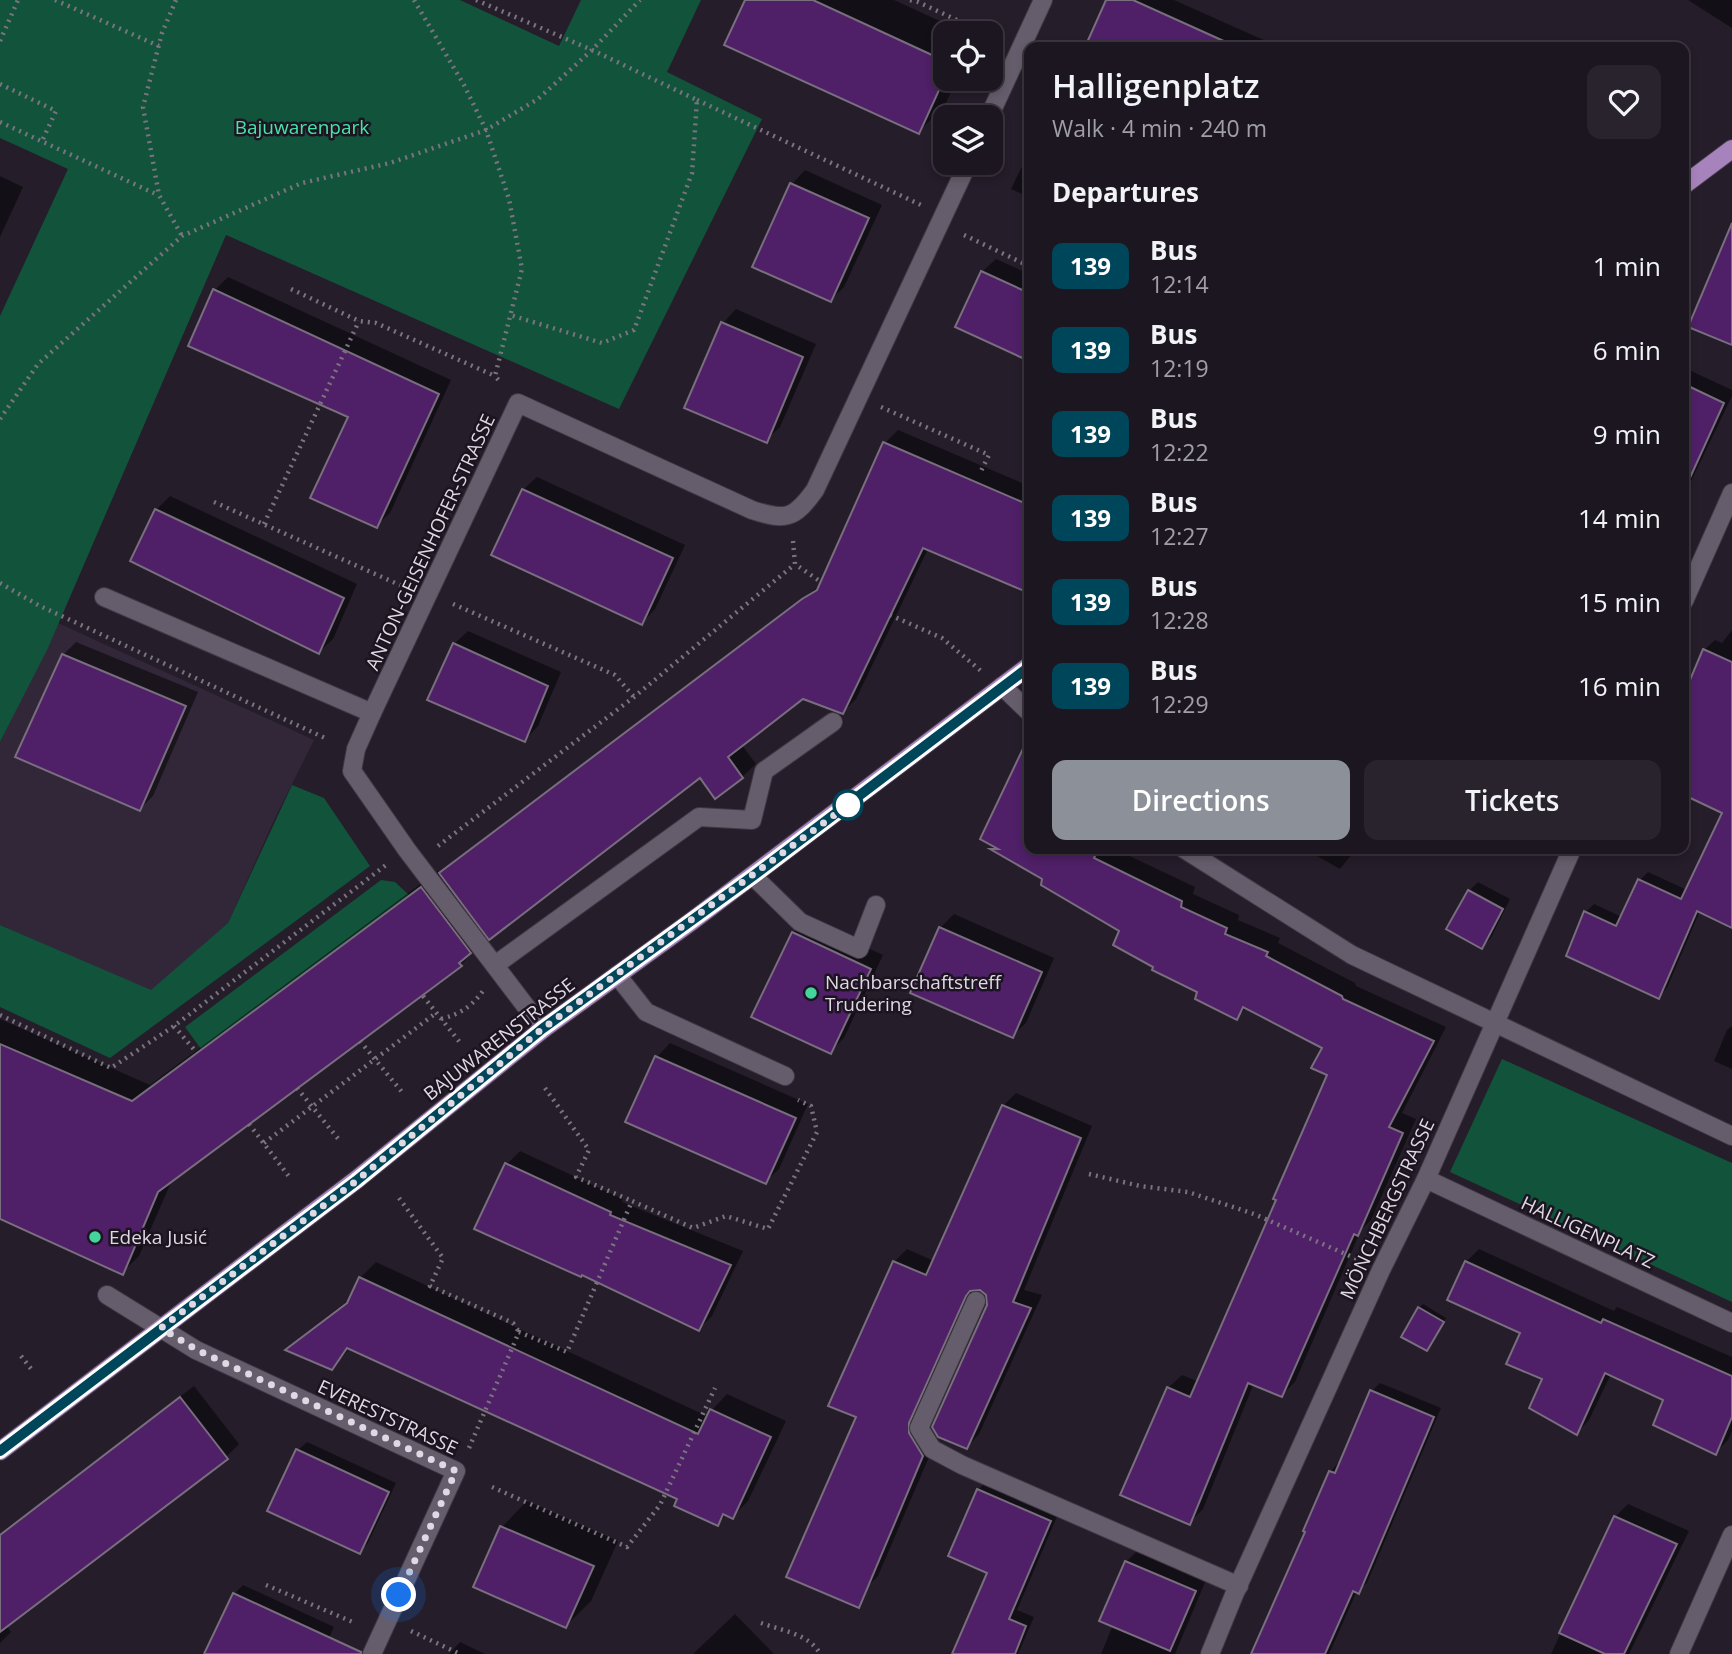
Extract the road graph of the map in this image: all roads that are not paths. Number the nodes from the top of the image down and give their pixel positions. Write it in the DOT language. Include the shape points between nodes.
graph roads {
  1 [pos="1043,0"];
  2 [pos="995,105"];
  3 [pos="1732,149"];
  4 [pos="962,175"];
  5 [pos="1689,181"];
  6 [pos="1732,493"];
  7 [pos="1689,590"];
  8 [pos="104,597"];
  9 [pos="1024,671"];
  10 [pos="1002,686"];
  11 [pos="1024,707"];
  12 [pos="372,713"];
  13 [pos="833,722"];
  14 [pos="1192,854"];
  15 [pos="1570,854"];
  16 [pos="753,876"];
  17 [pos="876,905"];
  18 [pos="495,965"];
  19 [pos="617,975"];
  20 [pos="1493,1024"];
  21 [pos="542,1029"];
  22 [pos="785,1076"];
  23 [pos="1732,1136"];
  24 [pos="1426,1179"];
  25 [pos="107,1295"];
  26 [pos="976,1301"];
  27 [pos="1732,1322"];
  28 [pos="161,1328"];
  29 [pos="0,1451"];
  30 [pos="1732,1535"];
  31 [pos="1239,1586"];
  32 [pos="372,1654"];
  33 [pos="1210,1654"];
  34 [pos="1679,1654"];
  1 -- 2 [label="street"];
  3 -- 5 [label="main road"];
  4 -- 12 [label="street, ANTON-GEISENHOFER-STRASSE" via="804,505 791,515 772,517 752,510 518,403"];
  6 -- 7 [label="street"];
  8 -- 12 [label="street"];
  9 -- 10 [label="main road, BAJUWARENSTRASSE"];
  10 -- 11 [label="street"];
  10 -- 16 [label="main road, BAJUWARENSTRASSE"];
  12 -- 18 [label="street, ANTON-GEISENHOFER-STRASSE" via="352,771"];
  13 -- 18 [label="street" via="764,771 752,820 699,817"];
  14 -- 20 [label="street" via="1352,955"];
  15 -- 20 [label="street, MÖNCHBERGSTRASSE"];
  16 -- 17 [label="street" via="800,922 859,949"];
  16 -- 19 [label="main road, BAJUWARENSTRASSE"];
  18 -- 21 [label="street, ANTON-GEISENHOFER-STRASSE"];
  19 -- 21 [label="main road, BAJUWARENSTRASSE"];
  19 -- 22 [label="street" via="646,1012"];
  20 -- 23 [label="street"];
  20 -- 24 [label="street, MÖNCHBERGSTRASSE"];
  21 -- 28 [label="main road, BAJUWARENSTRASSE" via="356,1181"];
  24 -- 27 [label="street, HALLIGENPLATZ"];
  24 -- 31 [label="street, MÖNCHBERGSTRASSE"];
  25 -- 28 [label="street"];
  26 -- 31 [label="street" via="919,1428 932,1449"];
  28 -- 29 [label="main road, BAJUWARENSTRASSE"];
  28 -- 32 [label="street, EVERESTSTRASSE" via="197,1350 456,1471"];
  30 -- 34 [label="street"];
  31 -- 33 [label="street, MÖNCHBERGSTRASSE"];
}
